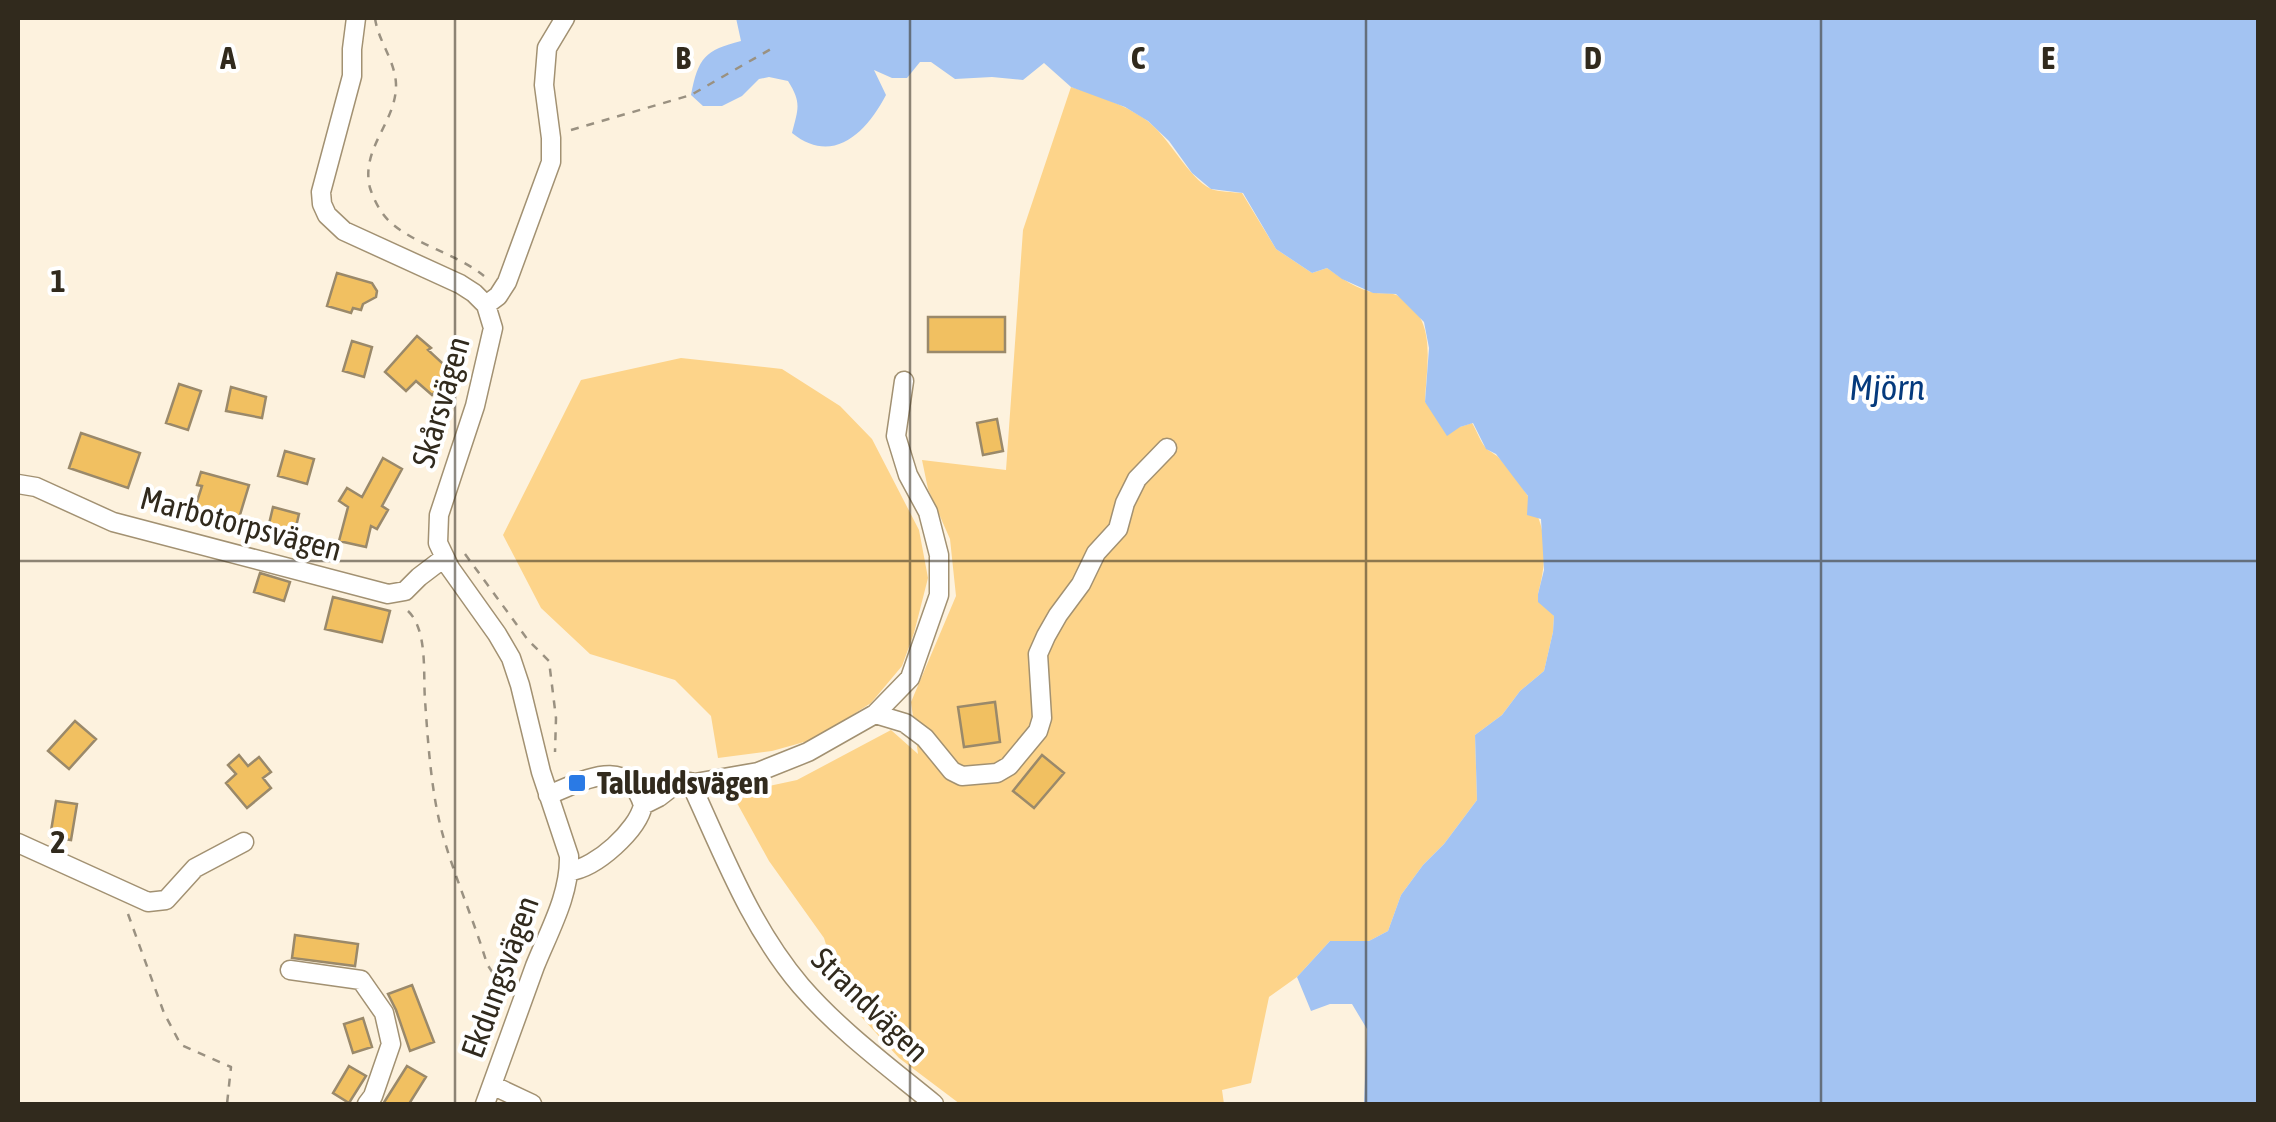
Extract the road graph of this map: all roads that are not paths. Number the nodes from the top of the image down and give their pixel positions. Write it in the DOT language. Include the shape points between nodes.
graph roads {
  1 [pos="356,18"];
  2 [pos="565,18"];
  3 [pos="492,300"];
  4 [pos="904,381"];
  5 [pos="1168,448"];
  6 [pos="18,484"];
  7 [pos="444,558"];
  8 [pos="875,714"];
  9 [pos="690,782"];
  10 [pos="548,795"];
  11 [pos="643,805"];
  12 [pos="244,842"];
  13 [pos="18,843"];
  14 [pos="570,871"];
  15 [pos="290,970"];
  16 [pos="492,1085"];
  17 [pos="367,1104"];
  18 [pos="486,1104"];
  19 [pos="532,1104"];
  20 [pos="934,1104"];
  1 -- 3 [label="street, Skårsvägen" via="352,76 321,192 327,215 344,231"];
  2 -- 3 [label="street" via="547,48 551,162 507,282"];
  3 -- 7 [label="street, Skårsvägen" via="493,328 475,406 439,515"];
  4 -- 8 [label="street" via="896,436 928,512 940,595 910,678"];
  5 -- 8 [label="street" via="1136,479 1118,529 1046,636 1038,654 1042,718 1010,766 962,776 904,723"];
  6 -- 7 [label="street, Marbotorpsvägen" via="113,522 397,594"];
  7 -- 10 [label="street" via="511,658"];
  8 -- 9 [label="street" via="787,762"];
  9 -- 11 [label="street"];
  9 -- 20 [label="street, Strandvägen" via="745,902 799,983"];
  10 -- 11 [label="street" via="613,774 634,786"];
  10 -- 14 [label="street"];
  11 -- 14 [label="street" via="608,851"];
  12 -- 13 [label="street" via="195,868 166,900 148,902"];
  14 -- 16 [label="street, Ekdungsvägen"];
  15 -- 17 [label="street" via="361,980 384,1013 392,1044"];
  16 -- 18 [label="street, Ekdungsvägen"];
  16 -- 19 [label="street"];
}
